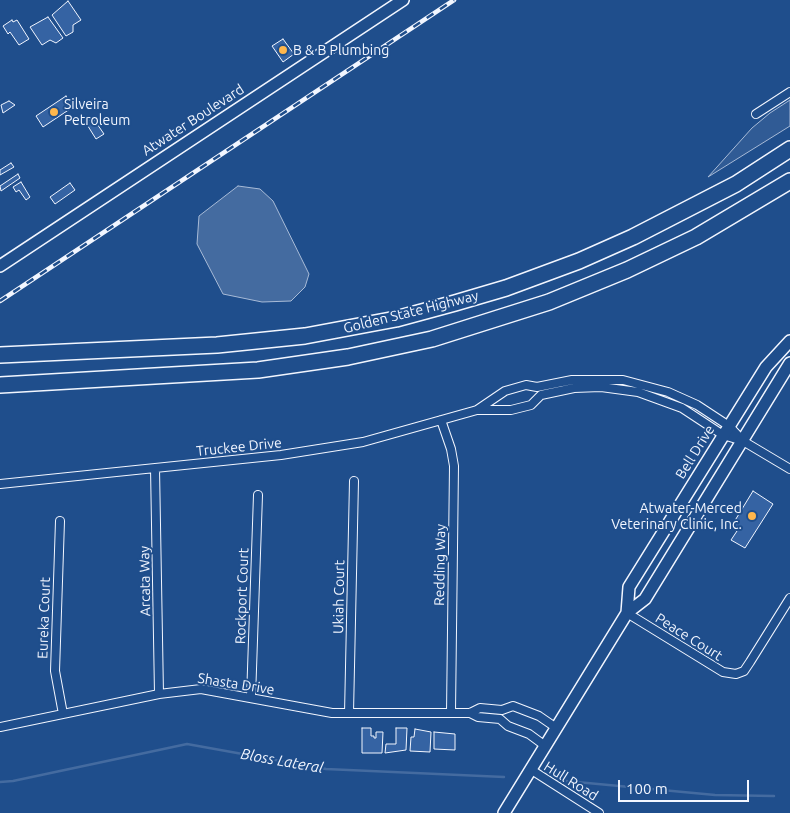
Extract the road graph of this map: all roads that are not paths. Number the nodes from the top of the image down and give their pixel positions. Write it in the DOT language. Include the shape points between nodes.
graph roads {
  1 [pos="403,0"];
  2 [pos="790,92"];
  3 [pos="756,114"];
  4 [pos="790,149"];
  5 [pos="790,181"];
  6 [pos="0,266"];
  7 [pos="790,341"];
  8 [pos="0,355"];
  9 [pos="790,364"];
  10 [pos="588,384"];
  11 [pos="0,385"];
  12 [pos="526,385"];
  13 [pos="655,388"];
  14 [pos="505,390"];
  15 [pos="652,397"];
  16 [pos="532,405"];
  17 [pos="477,410"];
  18 [pos="511,410"];
  19 [pos="441,420"];
  20 [pos="726,430"];
  21 [pos="743,441"];
  22 [pos="155,468"];
  23 [pos="790,469"];
  24 [pos="354,481"];
  25 [pos="0,484"];
  26 [pos="258,495"];
  27 [pos="60,521"];
  28 [pos="790,598"];
  29 [pos="627,613"];
  30 [pos="159,694"];
  31 [pos="251,698"];
  32 [pos="502,710"];
  33 [pos="451,712"];
  34 [pos="350,713"];
  35 [pos="470,713"];
  36 [pos="63,714"];
  37 [pos="500,719"];
  38 [pos="0,726"];
  39 [pos="555,727"];
  40 [pos="544,745"];
  41 [pos="530,769"];
  42 [pos="504,813"];
  43 [pos="599,813"];
  1 -- 6 [label="street, Atwater Boulevard"];
  2 -- 3 [label="street"];
  4 -- 8 [label="highway, Golden State Highway" via="736,184 633,237 580,261 447,306 305,336 217,345"];
  5 -- 11 [label="highway, Golden State Highway" via="696,237 627,270 540,305 432,339 348,357 258,370"];
  7 -- 20 [label="street, Bell Drive" via="766,367"];
  9 -- 21 [label="street, Bell Drive"];
  10 -- 12 [label="street, Truckee Drive"];
  10 -- 13 [label="street, Truckee Drive" via="623,380"];
  10 -- 15 [label="street, Truckee Drive"];
  10 -- 16 [label="street, Truckee Drive" via="541,395"];
  12 -- 14 [label="street, Truckee Drive"];
  12 -- 16 [label="street" via="534,393"];
  13 -- 15 [label="street"];
  13 -- 20 [label="street, Truckee Drive" via="684,398"];
  14 -- 17 [label="street, Truckee Drive"];
  14 -- 18 [label="street" via="502,402"];
  15 -- 20 [label="street, Truckee Drive"];
  16 -- 18 [label="street, Truckee Drive"];
  17 -- 18 [label="street, Truckee Drive"];
  17 -- 19 [label="street, Truckee Drive"];
  19 -- 22 [label="street, Truckee Drive" via="363,442 281,455"];
  19 -- 33 [label="street, Redding Way" via="454,466"];
  20 -- 21 [label="street, Truckee Drive"];
  20 -- 29 [label="street, Bell Drive" via="629,587"];
  21 -- 23 [label="street, Truckee Drive"];
  21 -- 29 [label="street, Bell Drive" via="645,599"];
  22 -- 25 [label="street, Truckee Drive"];
  22 -- 30 [label="street, Arcata Way"];
  24 -- 34 [label="street, Ukiah Court"];
  26 -- 31 [label="street, Rockport Court"];
  27 -- 36 [label="street, Eureka Court" via="55,670"];
  28 -- 29 [label="street, Peace Court" via="750,662 736,674 722,672"];
  29 -- 39 [label="street, Bell Drive"];
  30 -- 31 [label="street, Shasta Drive" via="201,689"];
  30 -- 36 [label="street, Shasta Drive"];
  31 -- 34 [label="street, Shasta Drive" via="332,713"];
  32 -- 35 [label="street, Shasta Drive" via="480,708"];
  32 -- 37 [label="street"];
  32 -- 39 [label="street, Shasta Drive" via="512,706 539,716"];
  33 -- 34 [label="street, Shasta Drive"];
  33 -- 35 [label="street, Shasta Drive"];
  35 -- 37 [label="street, Shasta Drive"];
  36 -- 38 [label="street, Shasta Drive"];
  37 -- 40 [label="street, Shasta Drive"];
  39 -- 40 [label="street, Bell Drive"];
  40 -- 41 [label="street, Bell Drive"];
  41 -- 42 [label="street, Bell Drive"];
  41 -- 43 [label="street, Hull Road"];
}
